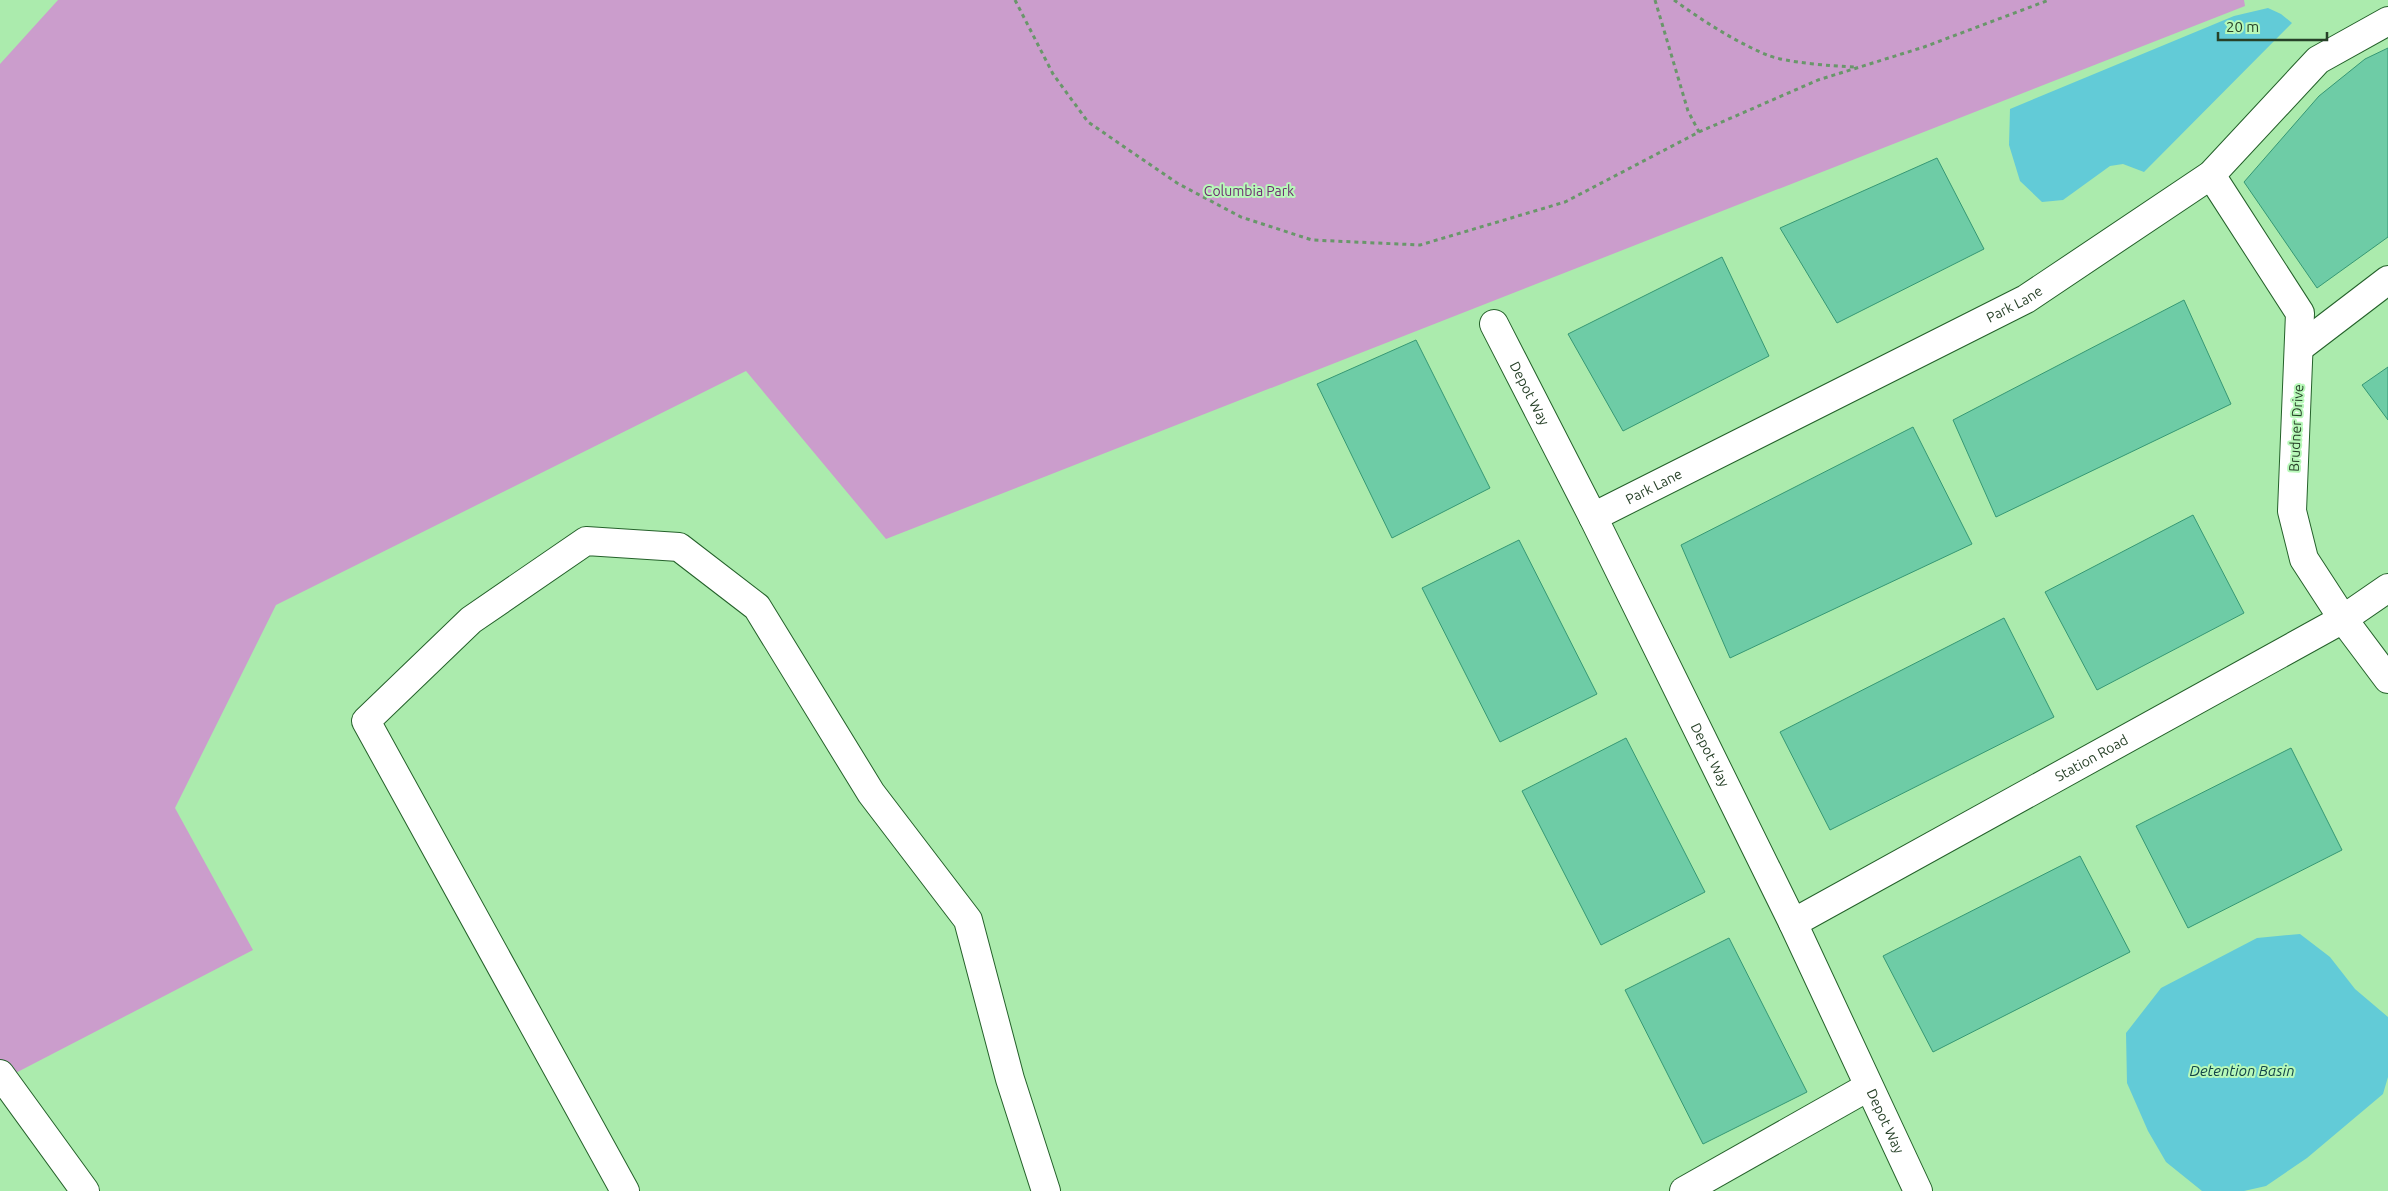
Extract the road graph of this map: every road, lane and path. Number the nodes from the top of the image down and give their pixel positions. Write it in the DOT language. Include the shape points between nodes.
graph roads {
  1 [pos="1015,0"];
  2 [pos="1655,0"];
  3 [pos="1674,0"];
  4 [pos="2049,0"];
  5 [pos="2388,21"];
  6 [pos="1859,67"];
  7 [pos="1699,132"];
  8 [pos="2211,176"];
  9 [pos="2388,280"];
  10 [pos="1494,324"];
  11 [pos="2299,348"];
  12 [pos="1594,517"];
  13 [pos="2388,588"];
  14 [pos="2343,619"];
  15 [pos="2388,679"];
  16 [pos="1793,923"];
  17 [pos="0,1074"];
  18 [pos="1868,1087"];
  19 [pos="85,1191"];
  20 [pos="625,1191"];
  21 [pos="1046,1191"];
  22 [pos="1684,1191"];
  23 [pos="1918,1191"];
  1 -- 7 [label="path" via="1053,74 1088,122 1177,183 1241,217 1312,240 1420,245 1565,202"];
  2 -- 7 [label="path" via="1688,111"];
  3 -- 6 [label="path" via="1706,24 1769,55 1831,66"];
  4 -- 6 [label="path" via="1924,48"];
  5 -- 8 [label="street, Park Lane" via="2318,60"];
  6 -- 7 [label="path" via="1818,80"];
  8 -- 11 [label="street, Brudner Drive" via="2300,313"];
  8 -- 12 [label="street, Park Lane" via="2026,299"];
  9 -- 11 [label="street"];
  10 -- 12 [label="street, Depot Way"];
  11 -- 14 [label="street, Brudner Drive" via="2292,512 2304,559"];
  12 -- 16 [label="street, Depot Way"];
  13 -- 14 [label="street, Station Road"];
  14 -- 15 [label="street, Brudner Drive"];
  14 -- 16 [label="street, Station Road"];
  16 -- 18 [label="street, Depot Way"];
  17 -- 19 [label="street"];
  18 -- 22 [label="street"];
  18 -- 23 [label="street, Depot Way"];
  20 -- 21 [label="street" via="366,720 471,620 586,541 679,547 757,607 871,794 968,920 1010,1079"];
}
